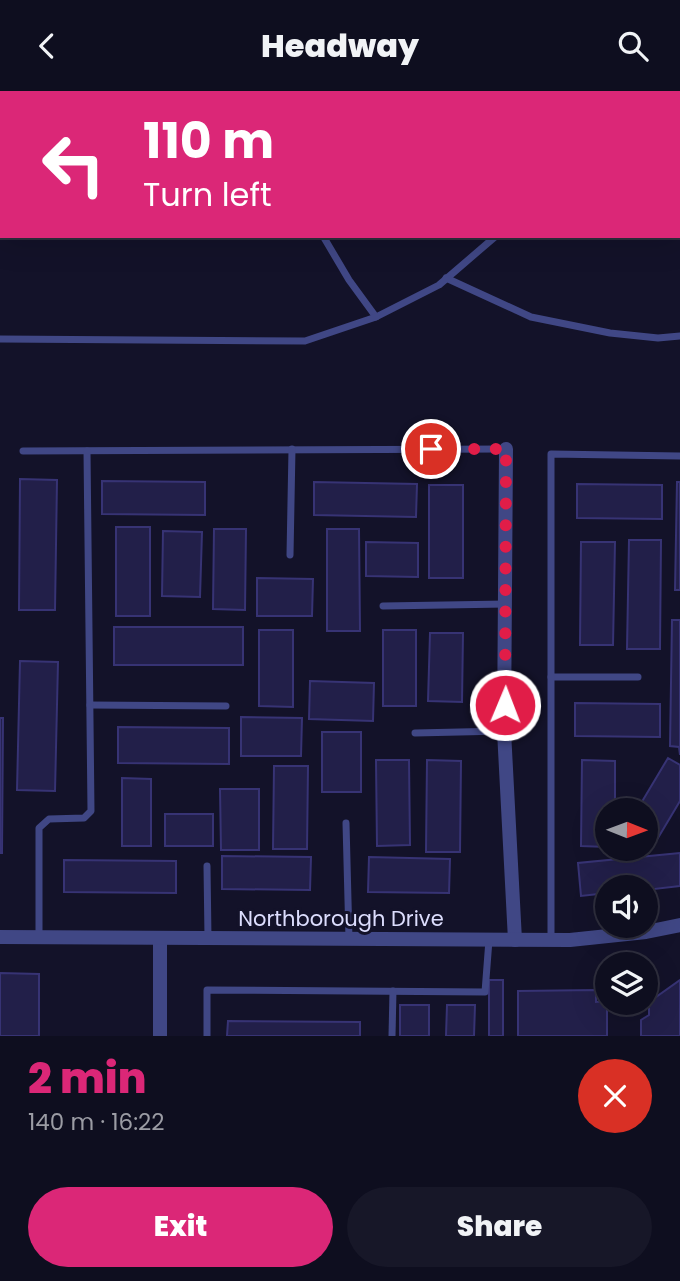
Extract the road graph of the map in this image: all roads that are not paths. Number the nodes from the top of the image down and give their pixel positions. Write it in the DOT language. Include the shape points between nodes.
graph roads {
  1 [pos="324,238"];
  2 [pos="494,238"];
  3 [pos="446,278"];
  4 [pos="376,317"];
  5 [pos="680,336"];
  6 [pos="0,339"];
  7 [pos="292,449"];
  8 [pos="506,449"];
  9 [pos="23,451"];
  10 [pos="87,451"];
  11 [pos="680,456"];
  12 [pos="290,555"];
  13 [pos="506,604"];
  14 [pos="383,606"];
  15 [pos="551,677"];
  16 [pos="638,677"];
  17 [pos="90,705"];
  18 [pos="226,706"];
  19 [pos="504,731"];
  20 [pos="415,733"];
  21 [pos="346,823"];
  22 [pos="207,866"];
  23 [pos="680,925"];
  24 [pos="0,937"];
  25 [pos="39,937"];
  26 [pos="160,938"];
  27 [pos="208,938"];
  28 [pos="349,939"];
  29 [pos="489,940"];
  30 [pos="514,940"];
  31 [pos="551,940"];
  32 [pos="393,991"];
  33 [pos="160,1036"];
  34 [pos="207,1036"];
  35 [pos="392,1036"];
  1 -- 4 [label="lane"];
  2 -- 3 [label="lane"];
  3 -- 4 [label="lane"];
  3 -- 5 [label="lane" via="531,317 610,333"];
  4 -- 6 [label="lane" via="305,341"];
  7 -- 8 [label="lane"];
  7 -- 10 [label="lane"];
  7 -- 12 [label="lane"];
  8 -- 13 [label="street"];
  9 -- 10 [label="lane"];
  10 -- 17 [label="lane"];
  11 -- 15 [label="lane" via="551,454"];
  13 -- 14 [label="lane"];
  13 -- 19 [label="street"];
  15 -- 16 [label="lane"];
  15 -- 31 [label="lane"];
  17 -- 18 [label="lane"];
  17 -- 25 [label="lane" via="91,811 84,818 49,820 40,828"];
  19 -- 20 [label="lane"];
  19 -- 30 [label="street"];
  21 -- 28 [label="lane"];
  22 -- 27 [label="lane"];
  23 -- 31 [label="street, Northborough Drive"];
  24 -- 25 [label="street, Northborough Drive"];
  25 -- 26 [label="street, Northborough Drive"];
  26 -- 27 [label="street, Northborough Drive"];
  26 -- 33 [label="street"];
  27 -- 28 [label="street, Northborough Drive"];
  28 -- 29 [label="street, Northborough Drive"];
  29 -- 30 [label="street, Northborough Drive"];
  29 -- 32 [label="lane" via="485,992"];
  30 -- 31 [label="street, Northborough Drive"];
  32 -- 34 [label="lane" via="207,990"];
  32 -- 35 [label="lane"];
}
